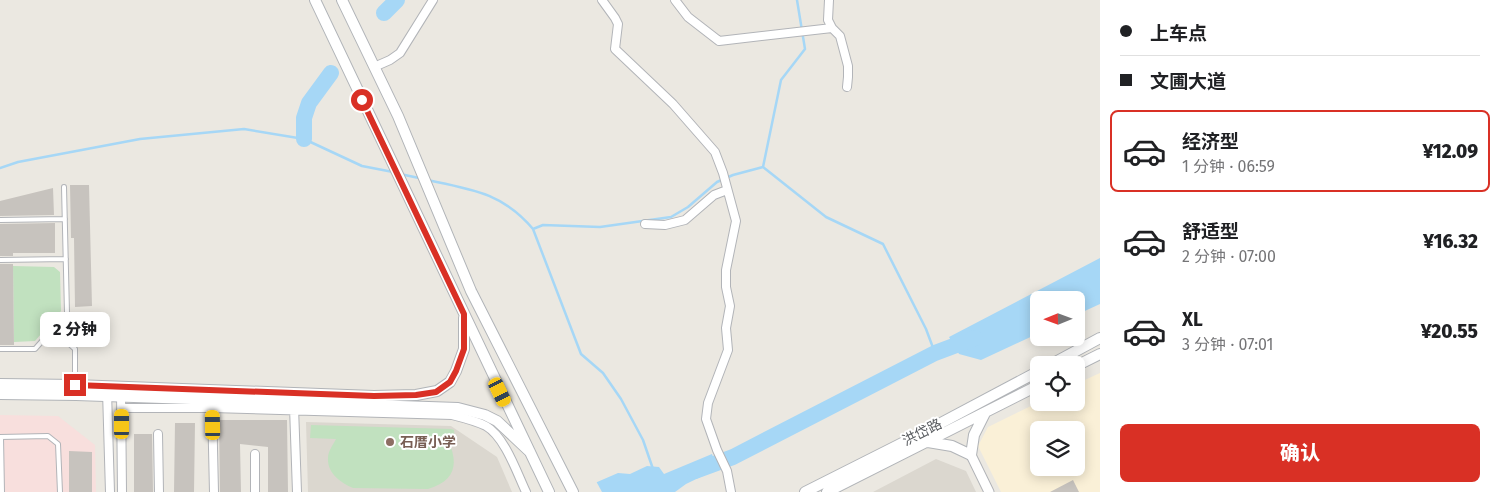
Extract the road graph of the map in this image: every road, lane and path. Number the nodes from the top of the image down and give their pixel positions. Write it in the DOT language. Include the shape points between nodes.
graph roads {
  1 [pos="315,0"];
  2 [pos="342,0"];
  3 [pos="433,0"];
  4 [pos="602,0"];
  5 [pos="676,0"];
  6 [pos="829,0"];
  7 [pos="828,29"];
  8 [pos="374,67"];
  9 [pos="846,87"];
  10 [pos="64,187"];
  11 [pos="727,188"];
  12 [pos="65,219"];
  13 [pos="0,220"];
  14 [pos="645,224"];
  15 [pos="66,259"];
  16 [pos="0,260"];
  17 [pos="464,314"];
  18 [pos="53,329"];
  19 [pos="1100,338"];
  20 [pos="0,349"];
  21 [pos="1100,354"];
  22 [pos="1067,356"];
  23 [pos="1085,362"];
  24 [pos="1030,376"];
  25 [pos="0,384"];
  26 [pos="75,385"];
  27 [pos="1030,390"];
  28 [pos="107,391"];
  29 [pos="0,394"];
  30 [pos="122,397"];
  31 [pos="294,402"];
  32 [pos="212,404"];
  33 [pos="985,413"];
  34 [pos="158,434"];
  35 [pos="1,437"];
  36 [pos="928,442"];
  37 [pos="530,452"];
  38 [pos="255,454"];
  39 [pos="971,455"];
  40 [pos="2,492"];
  41 [pos="60,492"];
  42 [pos="110,492"];
  43 [pos="122,492"];
  44 [pos="159,492"];
  45 [pos="214,492"];
  46 [pos="255,492"];
  47 [pos="297,492"];
  48 [pos="526,492"];
  49 [pos="549,492"];
  50 [pos="573,492"];
  51 [pos="731,492"];
  52 [pos="805,492"];
  53 [pos="827,492"];
  54 [pos="989,492"];
  1 -- 17 [label="main road"];
  2 -- 8 [label="main road"];
  3 -- 8 [label="street" via="400,53"];
  4 -- 11 [label="street" via="618,24 614,49 673,104 715,152"];
  5 -- 7 [label="street" via="688,17 719,41"];
  6 -- 7 [label="street"];
  7 -- 9 [label="street" via="840,36 848,66"];
  8 -- 50 [label="main road" via="472,291"];
  10 -- 12 [label="lane"];
  11 -- 14 [label="street" via="685,220 665,225"];
  11 -- 51 [label="street" via="736,221 726,270 730,306 726,328 728,350 706,410 706,419 727,470"];
  12 -- 13 [label="lane"];
  12 -- 15 [label="lane"];
  15 -- 16 [label="lane"];
  15 -- 18 [label="lane" via="67,313"];
  17 -- 31 [label="main road" via="464,349 450,382 436,392"];
  17 -- 37 [label="main road"];
  18 -- 20 [label="lane" via="35,348"];
  18 -- 26 [label="lane" via="75,349"];
  19 -- 22 [label="main road"];
  21 -- 23 [label="main road"];
  24 -- 52 [label="main road, 洪岱路"];
  25 -- 26 [label="main road"];
  26 -- 28 [label="main road"];
  27 -- 33 [label="main road"];
  28 -- 29 [label="main road"];
  28 -- 30 [label="main road"];
  28 -- 42 [label="street"];
  30 -- 31 [label="main road"];
  30 -- 32 [label="main road"];
  30 -- 43 [label="street"];
  31 -- 32 [label="main road"];
  31 -- 37 [label="main road" via="458,408 497,421"];
  31 -- 47 [label="street"];
  31 -- 48 [label="street" via="452,415 469,420 487,427 499,438"];
  32 -- 45 [label="street"];
  33 -- 36 [label="main road"];
  33 -- 39 [label="main road" via="974,434"];
  34 -- 44 [label="street"];
  35 -- 40 [label="lane"];
  35 -- 41 [label="lane" via="48,436 58,444"];
  36 -- 39 [label="main road" via="952,446"];
  36 -- 53 [label="main road"];
  37 -- 49 [label="main road"];
  38 -- 46 [label="street"];
  39 -- 54 [label="street"];
}
